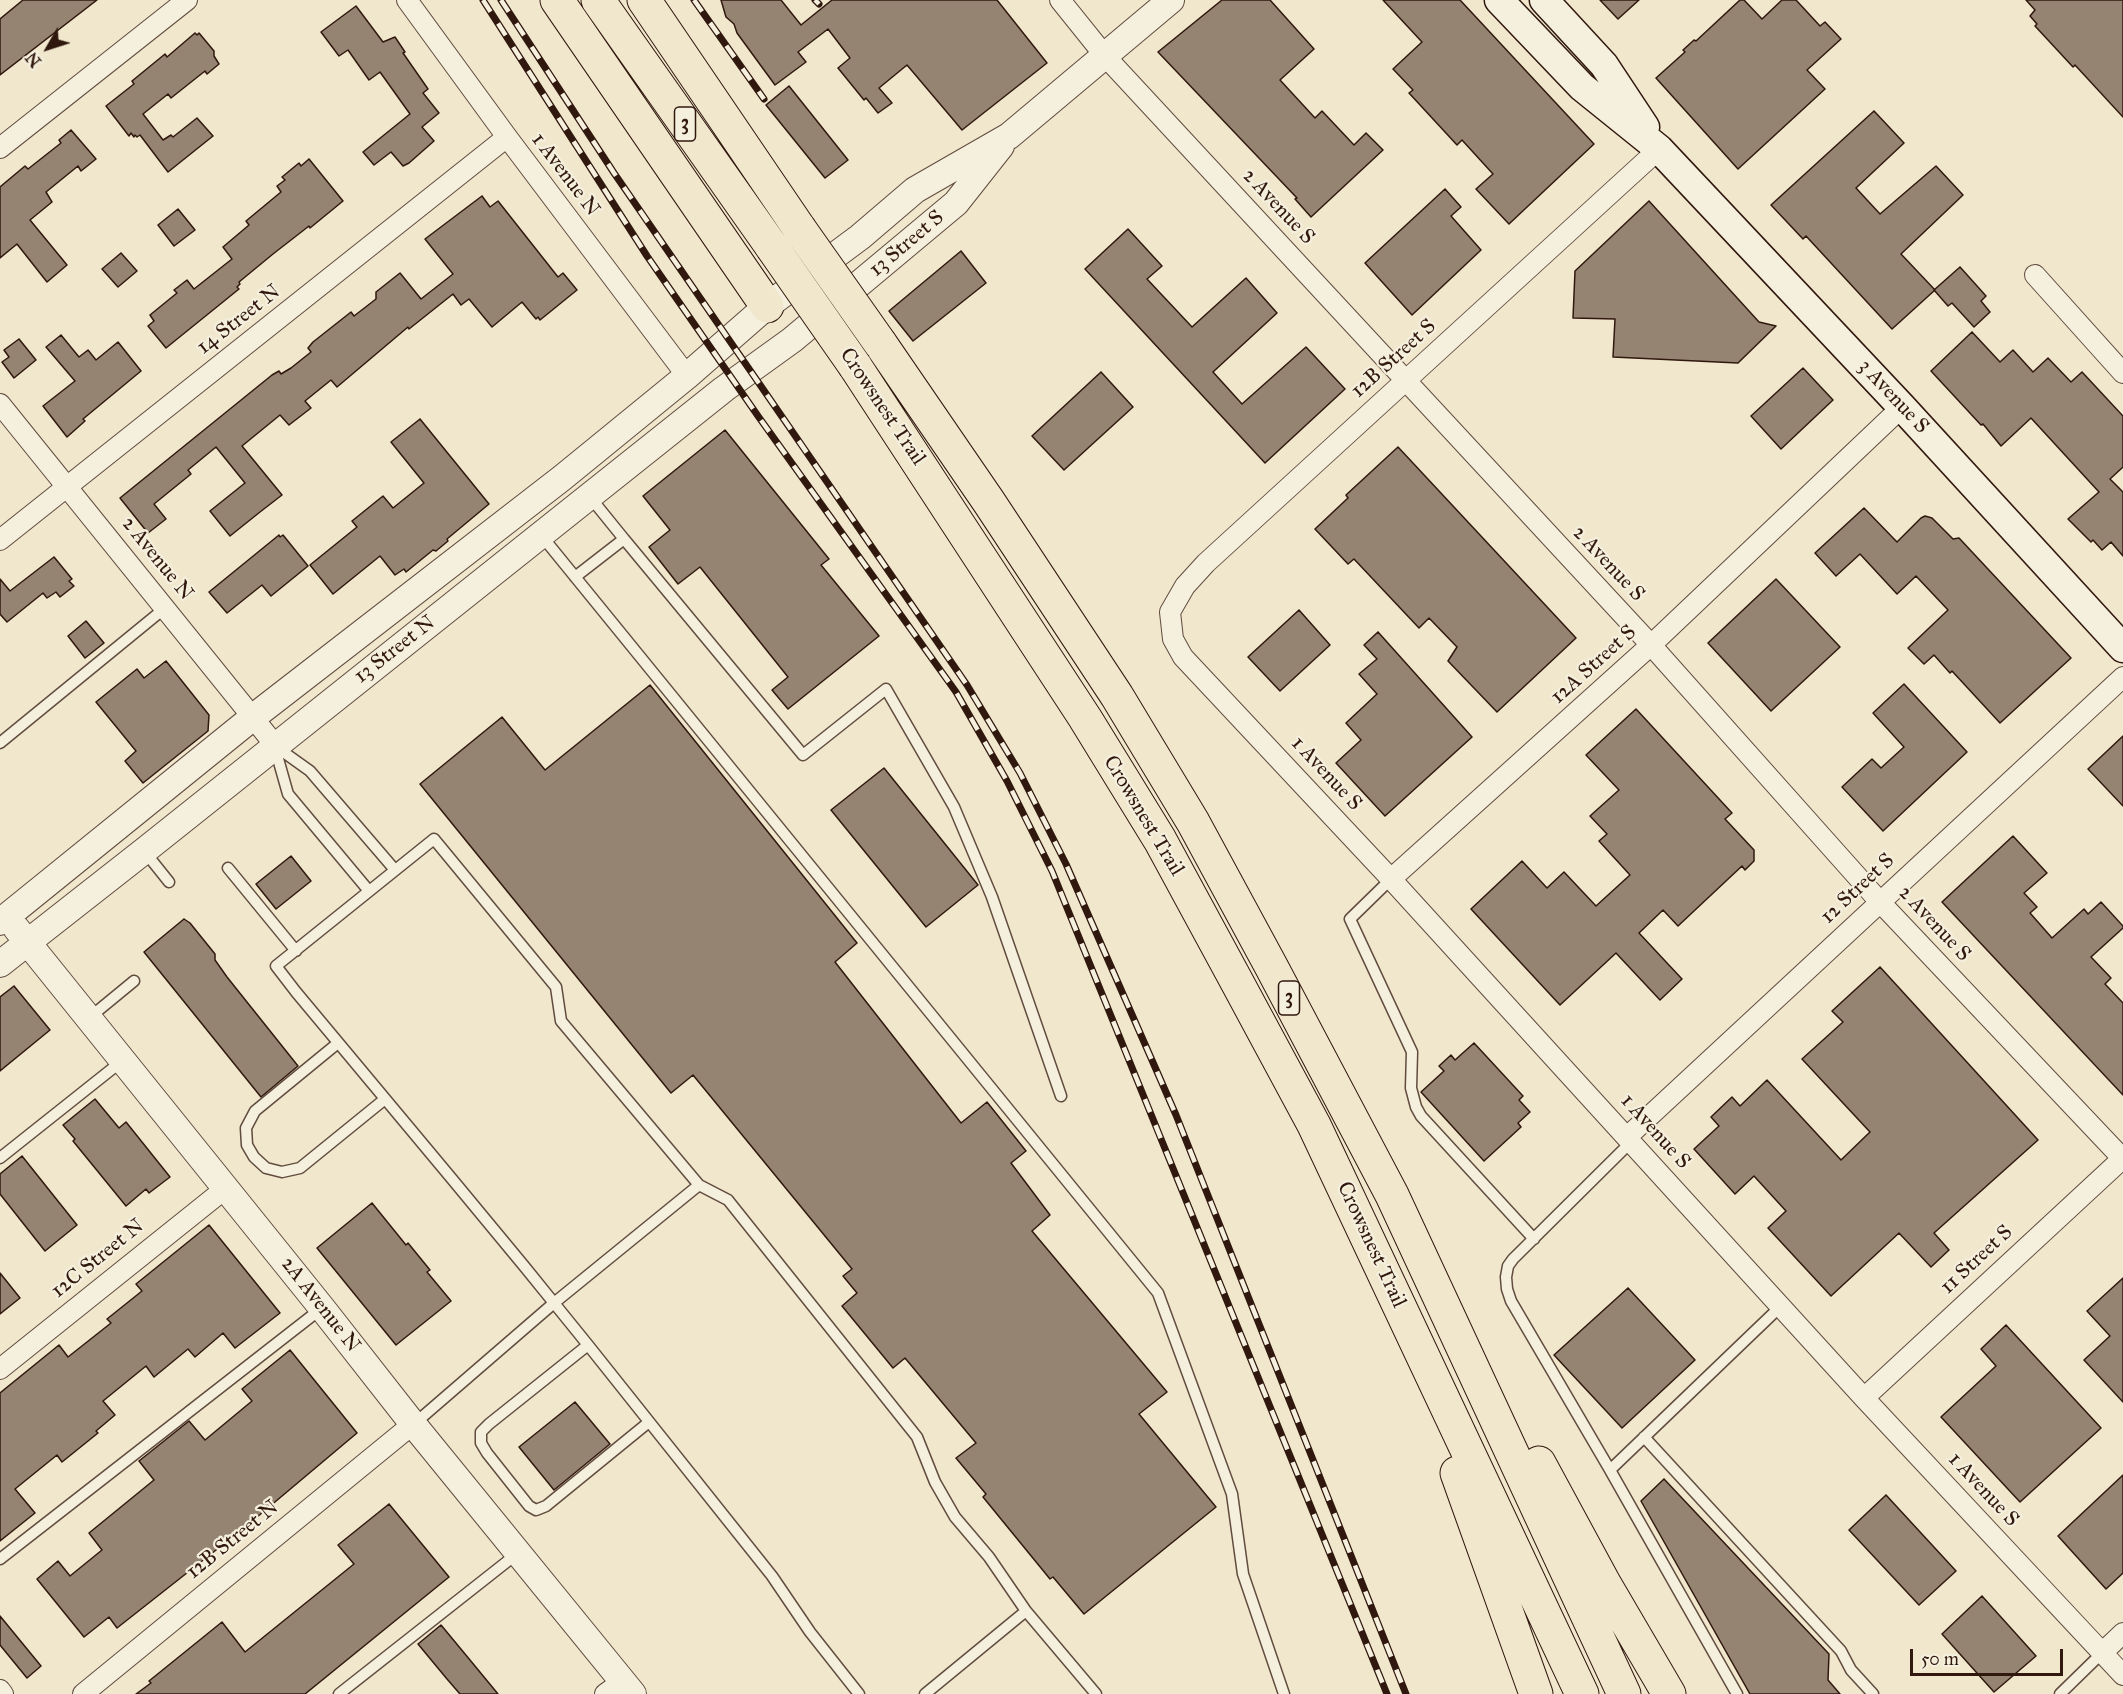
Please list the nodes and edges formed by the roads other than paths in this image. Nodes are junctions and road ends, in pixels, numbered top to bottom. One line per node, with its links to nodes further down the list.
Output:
1 (187, 0): 13 (street)
2 (407, 0): 12 (street, 1 Avenue N)
3 (557, 0): 16 (highway)
4 (598, 0): 61 (highway, Crowsnest Trail / 3, bridge)
5 (644, 0): 59 (highway, Crowsnest Trail / 3, bridge)
6 (1060, 0): 10 (street, 2 Avenue S)
7 (1172, 0): 10 (street, 13 Street S)
8 (1499, 0): 14 (main road, 3 Avenue S)
9 (1544, 0): 14 (main road, 3 Avenue S)
10 (1106, 56): 11 (street, 13 Street S); 20 (street, 2 Avenue S)
11 (1009, 136): 16 (street, 13 Street S); 17 (street, 13 Street S)
12 (507, 137): 19 (street, 1 Avenue N); 23 (street, 14 Street N)
13 (0, 148)
14 (1659, 149): 20 (street, 12B Street S); 22 (main road, 3 Avenue S)
15 (2035, 275): 18 (street)
16 (767, 306): 19 (street, 13 Street N)
17 (792, 340): 24 (street, 13 Street N)
18 (2123, 373)
19 (687, 376): 34 (street, 13 Street N)
20 (1406, 381): 30 (street, 12B Street S); 31 (street, 2 Avenue S)
21 (0, 404): 23 (street, 2 Avenue N)
22 (1902, 407): 31 (street, 12A Street S); 32 (main road, 3 Avenue S)
23 (68, 486): 27 (street, 14 Street N); 29 (street, 2 Avenue N)
24 (589, 496): 25 (street, 13 Street N); 26 (lane)
25 (541, 535): 28 (lane); 36 (street, 13 Street N)
26 (624, 539): 28 (lane); 52 (lane)
27 (0, 540)
28 (575, 577): 86 (lane)
29 (165, 608): 34 (street, 2 Avenue N); 35 (lane)
30 (1170, 612): 40 (street, 1 Avenue S)
31 (1651, 645): 40 (street, 12A Street S); 43 (street, 2 Avenue S)
32 (2123, 648)
33 (2123, 677): 43 (street, 12 Street S)
34 (252, 718): 36 (street, 2 Avenue N); 44 (street, 13 Street N)
35 (0, 744)
36 (274, 745): 37 (street, 13 Street N); 39 (lane); 42 (lane)
37 (144, 851): 41 (lane); 45 (street, 13 Street N)
38 (228, 868): 46 (lane)
39 (395, 870): 42 (lane); 57 (lane)
40 (1391, 879): 54 (street, 1 Avenue S); 60 (lane)
41 (168, 882)
42 (369, 891): 46 (lane)
43 (1880, 902): 54 (street, 12 Street S); 56 (street, 2 Avenue S)
44 (3, 919): 45 (street, 2A Avenue N)
45 (27, 942): 47 (street, 13 Street N); 49 (street, 2A Avenue N)
46 (296, 951): 50 (lane)
47 (0, 964)
48 (134, 981): 49 (lane)
49 (89, 1018): 51 (street, 2A Avenue N)
50 (338, 1042): 53 (lane); 53 (lane)
51 (123, 1060): 55 (lane); 58 (street, 2A Avenue N)
52 (1061, 1096)
53 (385, 1100): 62 (lane)
54 (1629, 1140): 60 (lane); 63 (street, 1 Avenue S)
55 (0, 1158)
56 (2123, 1158): 67 (street, 11 Street S)
57 (699, 1185): 62 (lane); 74 (lane)
58 (225, 1188): 64 (street, 2A Avenue N); 66 (street, 12C Street N)
59 (1392, 1196): 89 (highway, Crowsnest Trail / 3); 90 (highway)
60 (1534, 1239): 71 (lane)
61 (1393, 1290): 87 (highway); 88 (highway, Crowsnest Trail / 3)
62 (554, 1303): 65 (lane); 69 (lane)
63 (1781, 1306): 67 (street, 1 Avenue S); 70 (lane)
64 (322, 1308): 69 (street, 2A Avenue N); 73 (lane)
65 (588, 1345): 68 (lane); 68 (lane)
66 (0, 1368)
67 (1864, 1398): 76 (street, 1 Avenue S)
68 (649, 1422): 83 (lane)
69 (414, 1424): 72 (street, 2A Avenue N); 81 (street, 12B Street N)
70 (1644, 1437): 71 (lane); 92 (lane)
71 (1610, 1470): 91 (lane)
72 (518, 1553): 79 (street, 2A Avenue N); 82 (lane)
73 (0, 1559)
74 (1026, 1611): 84 (lane); 85 (lane)
75 (2123, 1633): 76 (street)
76 (2102, 1653): 77 (street, 1 Avenue S); 93 (lane)
77 (2123, 1675)
78 (0, 1690): 80 (street)
79 (620, 1690)
80 (3, 1694)
81 (83, 1694)
82 (339, 1694)
83 (859, 1694)
84 (925, 1694)
85 (1096, 1694)
86 (1284, 1694)
87 (1536, 1694)
88 (1581, 1694)
89 (1624, 1694)
90 (1669, 1694)
91 (1737, 1694)
92 (1873, 1694)
93 (2060, 1694)

